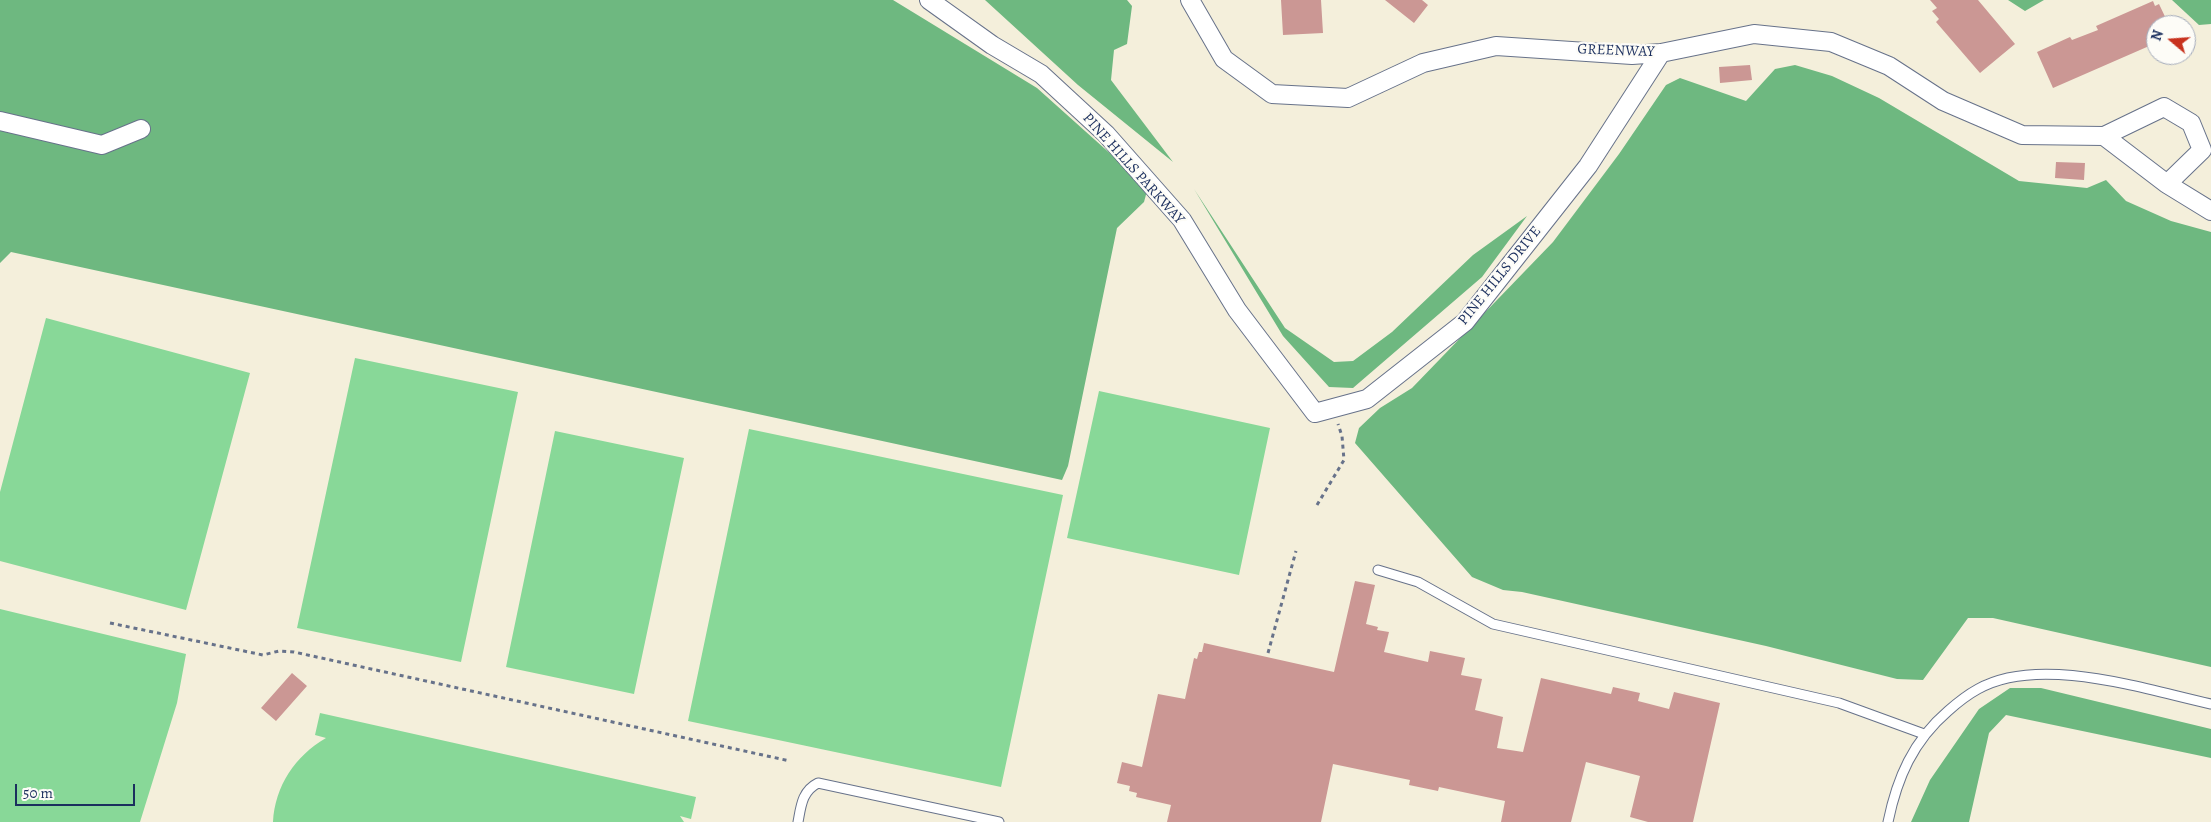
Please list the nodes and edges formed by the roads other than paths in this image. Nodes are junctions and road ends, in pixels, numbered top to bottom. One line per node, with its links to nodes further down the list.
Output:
1 (929, 0): 9 (street, PINE HILLS PARKWAY)
2 (1190, 0): 3 (street, GREENWAY)
3 (1661, 53): 6 (street, GREENWAY); 9 (street, PINE HILLS DRIVE)
4 (0, 121): 5 (street)
5 (141, 129)
6 (2104, 136): 7 (street); 7 (street, GREENWAY)
7 (2167, 184): 8 (street)
8 (2211, 211)
9 (1237, 310)
10 (1378, 570): 12 (lane)
11 (2211, 704): 12 (lane)
12 (1924, 734): 15 (lane)
13 (798, 822): 14 (lane)
14 (999, 822)
15 (1888, 822)

